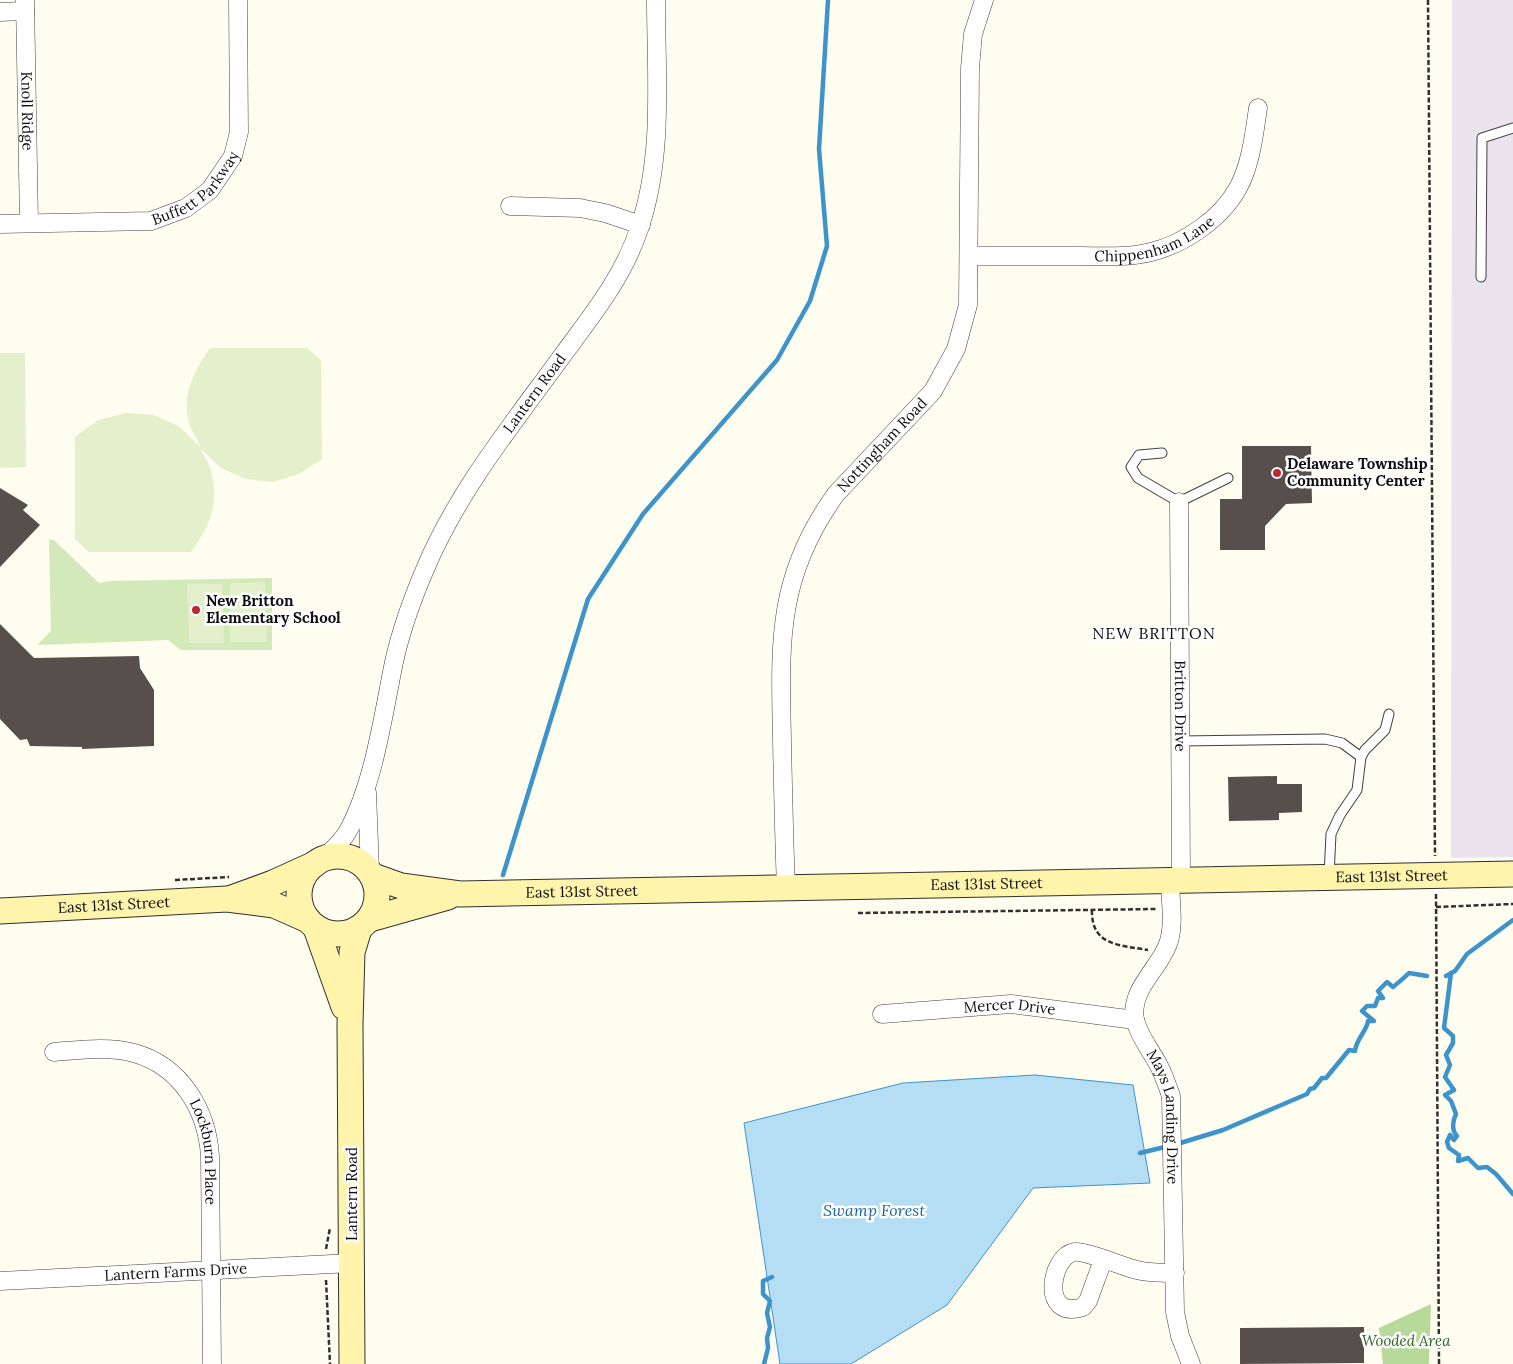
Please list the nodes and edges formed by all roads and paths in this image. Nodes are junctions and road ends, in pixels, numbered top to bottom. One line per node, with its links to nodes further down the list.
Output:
1 (238, 0): 10 (street, Buffett Parkway)
2 (656, 0): 12 (street, Lantern Road)
3 (984, 0): 13 (street, Nottingham Road)
4 (1428, 0): 23 (path)
5 (25, 6): 6 (street); 10 (street, Knoll Ridge)
6 (0, 12)
7 (1258, 108): 13 (street, Chippenham Lane)
8 (1513, 128): 14 (lane)
9 (510, 206): 12 (street)
10 (29, 223): 11 (street, Buffett Parkway)
11 (0, 224)
12 (641, 225): 21 (street, Lantern Road)
13 (970, 256): 28 (street, Nottingham Road)
14 (1481, 277)
15 (1162, 453): 17 (lane)
16 (1228, 478): 17 (lane)
17 (1179, 502): 19 (street, Britton Drive)
18 (1389, 714): 20 (lane)
19 (1180, 741): 20 (lane); 27 (street, Britton Drive)
20 (1361, 757): 26 (lane)
21 (367, 781): 22 (street, Lantern Road); 24 (street, Lantern Road)
22 (319, 861): 24 (street); 31 (street, East 131st Street); 37 (street)
23 (1436, 865)
24 (371, 873): 30 (street, East 131st Street); 38 (street)
25 (1513, 874): 26 (street, East 131st Street)
26 (1329, 876): 27 (street, East 131st Street)
27 (1176, 879): 28 (street, East 131st Street); 34 (street)
28 (786, 887): 30 (street, East 131st Street)
29 (1436, 892): 33 (path)
30 (460, 894): 38 (street, East 131st Street)
31 (227, 899): 35 (street, East 131st Street); 37 (street, East 131st Street)
32 (1513, 904): 33 (path)
33 (1436, 907): 54 (path)
34 (1171, 909): 36 (path); 40 (street)
35 (0, 911)
36 (858, 913)
37 (312, 924): 38 (street); 41 (street, Lantern Road)
38 (365, 924): 41 (street, Lantern Road)
39 (882, 1014): 40 (street, Mercer Drive)
40 (1135, 1020): 48 (street, Mays Landing Drive)
41 (350, 1024): 45 (street, Lantern Road)
42 (54, 1052): 47 (street, Lockburn Place)
43 (330, 1221): 46 (path)
44 (1103, 1260): 48 (street)
45 (351, 1263): 46 (street, Lantern Farms Drive); 52 (street, Lantern Road)
46 (326, 1264): 47 (street, Lantern Farms Drive); 51 (path)
47 (211, 1270): 49 (street, Lantern Farms Drive); 50 (street, Lockburn Place)
48 (1175, 1273): 53 (street, Mays Landing Drive)
49 (0, 1281)
50 (212, 1364)
51 (330, 1364)
52 (352, 1364)
53 (1191, 1364)
54 (1439, 1364)

